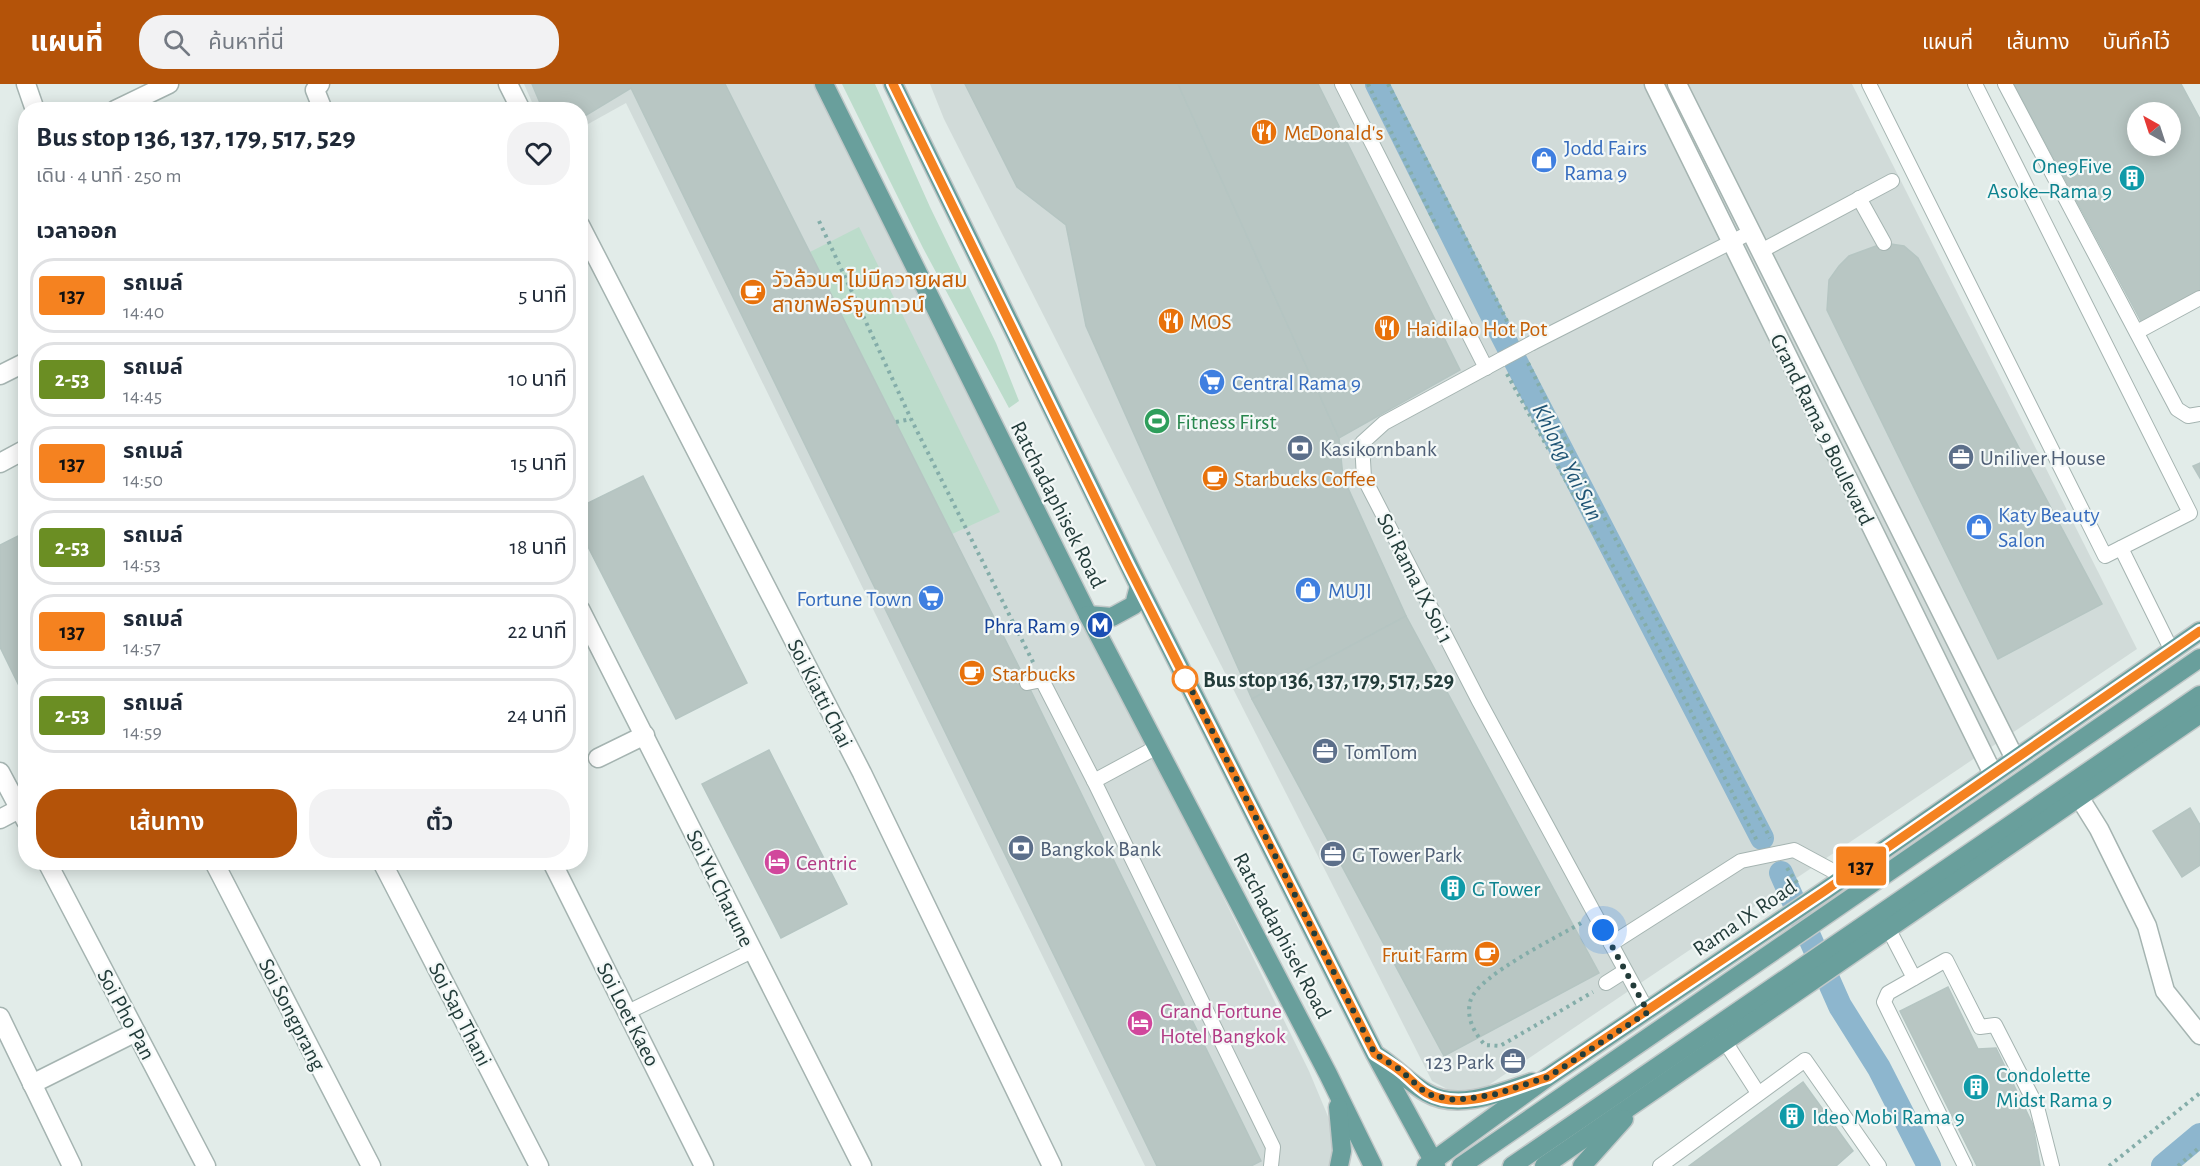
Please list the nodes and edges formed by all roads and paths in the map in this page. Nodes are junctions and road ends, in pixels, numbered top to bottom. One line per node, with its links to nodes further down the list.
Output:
1 (26, 84): 15 (street)
2 (169, 84): 16 (street)
3 (320, 84): 17 (street)
4 (508, 84): 18 (street)
5 (824, 84): 43 (main road, Ratchadaphisek Road)
6 (893, 84): 42 (main road, Ratchadaphisek Road)
7 (1342, 84): 34 (lane)
8 (1368, 84): 22 (path)
9 (1388, 84): 30 (path)
10 (1654, 84): 25 (street, Grand Rama 9 Boulevard)
11 (1677, 84): 23 (street, Grand Rama 9 Boulevard)
12 (1869, 84): 41 (lane)
13 (1975, 84): 41 (lane)
14 (2005, 84): 29 (lane)
15 (33, 102)
16 (132, 102)
17 (320, 102)
18 (517, 102)
19 (1892, 181): 20 (lane)
20 (1859, 198): 26 (lane); 27 (lane)
21 (819, 221): 37 (path)
22 (1439, 231)
23 (1751, 232): 25 (lane, Soi Rama IX Soi 1); 27 (street, Grand Rama 9 Boulevard)
24 (588, 241): 100 (street, Soi Kiatti Chai)
25 (1731, 241): 31 (lane, Soi Rama IX Soi 1, bridge); 59 (street, Grand Rama 9 Boulevard)
26 (1884, 243)
27 (1761, 251): 57 (street, Grand Rama 9 Boulevard)
28 (2200, 298): 29 (lane)
29 (2137, 332): 36 (lane)
30 (1517, 342)
31 (1501, 360): 34 (lane, Soi Rama IX Soi 1); 65 (path)
32 (1526, 360): 65 (path)
33 (18, 366): 35 (street)
34 (1486, 368): 74 (lane, Soi Rama IX Soi 1)
35 (0, 375)
36 (2200, 414)
37 (911, 419): 38 (path); 45 (path)
38 (896, 422)
39 (18, 453): 40 (street)
40 (0, 463)
41 (2121, 548): 48 (lane)
42 (1139, 586): 43 (main road); 85 (main road, Ratchadaphisek Road)
43 (1088, 615): 55 (main road, Ratchadaphisek Road)
44 (588, 625): 54 (street, Soi Yu Charune)
45 (1014, 625): 46 (path); 50 (path)
46 (1000, 628)
47 (2200, 631): 48 (main road, Rama IX Road)
48 (2172, 651): 57 (main road, Rama IX Road)
49 (2200, 658): 104 (main road, Rama IX Road)
50 (1042, 680): 51 (lane); 60 (lane)
51 (1027, 683)
52 (2200, 695): 105 (main road)
53 (2200, 714): 61 (main road)
54 (645, 735): 56 (street); 75 (street, Soi Yu Charune)
55 (1157, 747): 60 (lane); 86 (main road, Ratchadaphisek Road)
56 (598, 758)
57 (2015, 759): 59 (main road, Rama IX Road)
58 (0, 772): 62 (street)
59 (1993, 774): 70 (main road, Rama IX Road)
60 (1094, 782): 101 (lane)
61 (2079, 797): 73 (main road); 83 (street)
62 (18, 807)
63 (18, 816): 64 (street)
64 (0, 819)
65 (1778, 853): 70 (lane); 71 (path); 74 (lane)
66 (51, 870): 82 (street, Soi Pho Pan)
67 (218, 870): 96 (street, Soi Songprang)
68 (386, 870): 97 (street, Soi Sap Thani)
69 (556, 870): 79 (street, Soi Loet Kaeo)
70 (1844, 877): 80 (main road, Rama IX Road)
71 (1797, 883)
72 (1576, 926): 78 (path)
73 (1888, 928): 77 (lane); 84 (main road)
74 (1611, 944): 76 (lane, Soi Rama IX Soi 1)
75 (752, 951): 79 (lane); 99 (street, Soi Yu Charune)
76 (1625, 971): 78 (lane); 80 (lane, Soi Rama IX Soi 1)
77 (1914, 978): 110 (lane); 111 (lane)
78 (1606, 984)
79 (628, 1012): 98 (street, Soi Loet Kaeo)
80 (1648, 1012): 87 (main road, Rama IX Road)
81 (0, 1017): 88 (street)
82 (136, 1032): 88 (street); 95 (street, Soi Pho Pan)
83 (2200, 1035)
84 (1724, 1040): 89 (main road); 90 (lane)
85 (1375, 1054): 87 (main road); 93 (main road, Ratchadaphisek Road)
86 (1329, 1074): 102 (main road); 103 (main road, Ratchadaphisek Road)
87 (1548, 1077): 93 (main road, Rama IX Road)
88 (32, 1084): 94 (street)
89 (1648, 1093): 106 (main road); 107 (main road)
90 (1758, 1093): 108 (lane); 109 (lane)
91 (2200, 1093): 112 (path)
92 (2200, 1147): 113 (path)
93 (1432, 1164)
94 (72, 1166)
95 (206, 1166)
96 (371, 1166)
97 (539, 1166)
98 (704, 1166)
99 (862, 1166)
100 (1052, 1166)
101 (1270, 1166)
102 (1339, 1166)
103 (1373, 1166)
104 (1461, 1166)
105 (1512, 1166)
106 (1544, 1166)
107 (1582, 1166)
108 (1660, 1166)
109 (1879, 1166)
110 (1965, 1166)
111 (2052, 1166)
112 (2109, 1166)
113 (2178, 1166)

